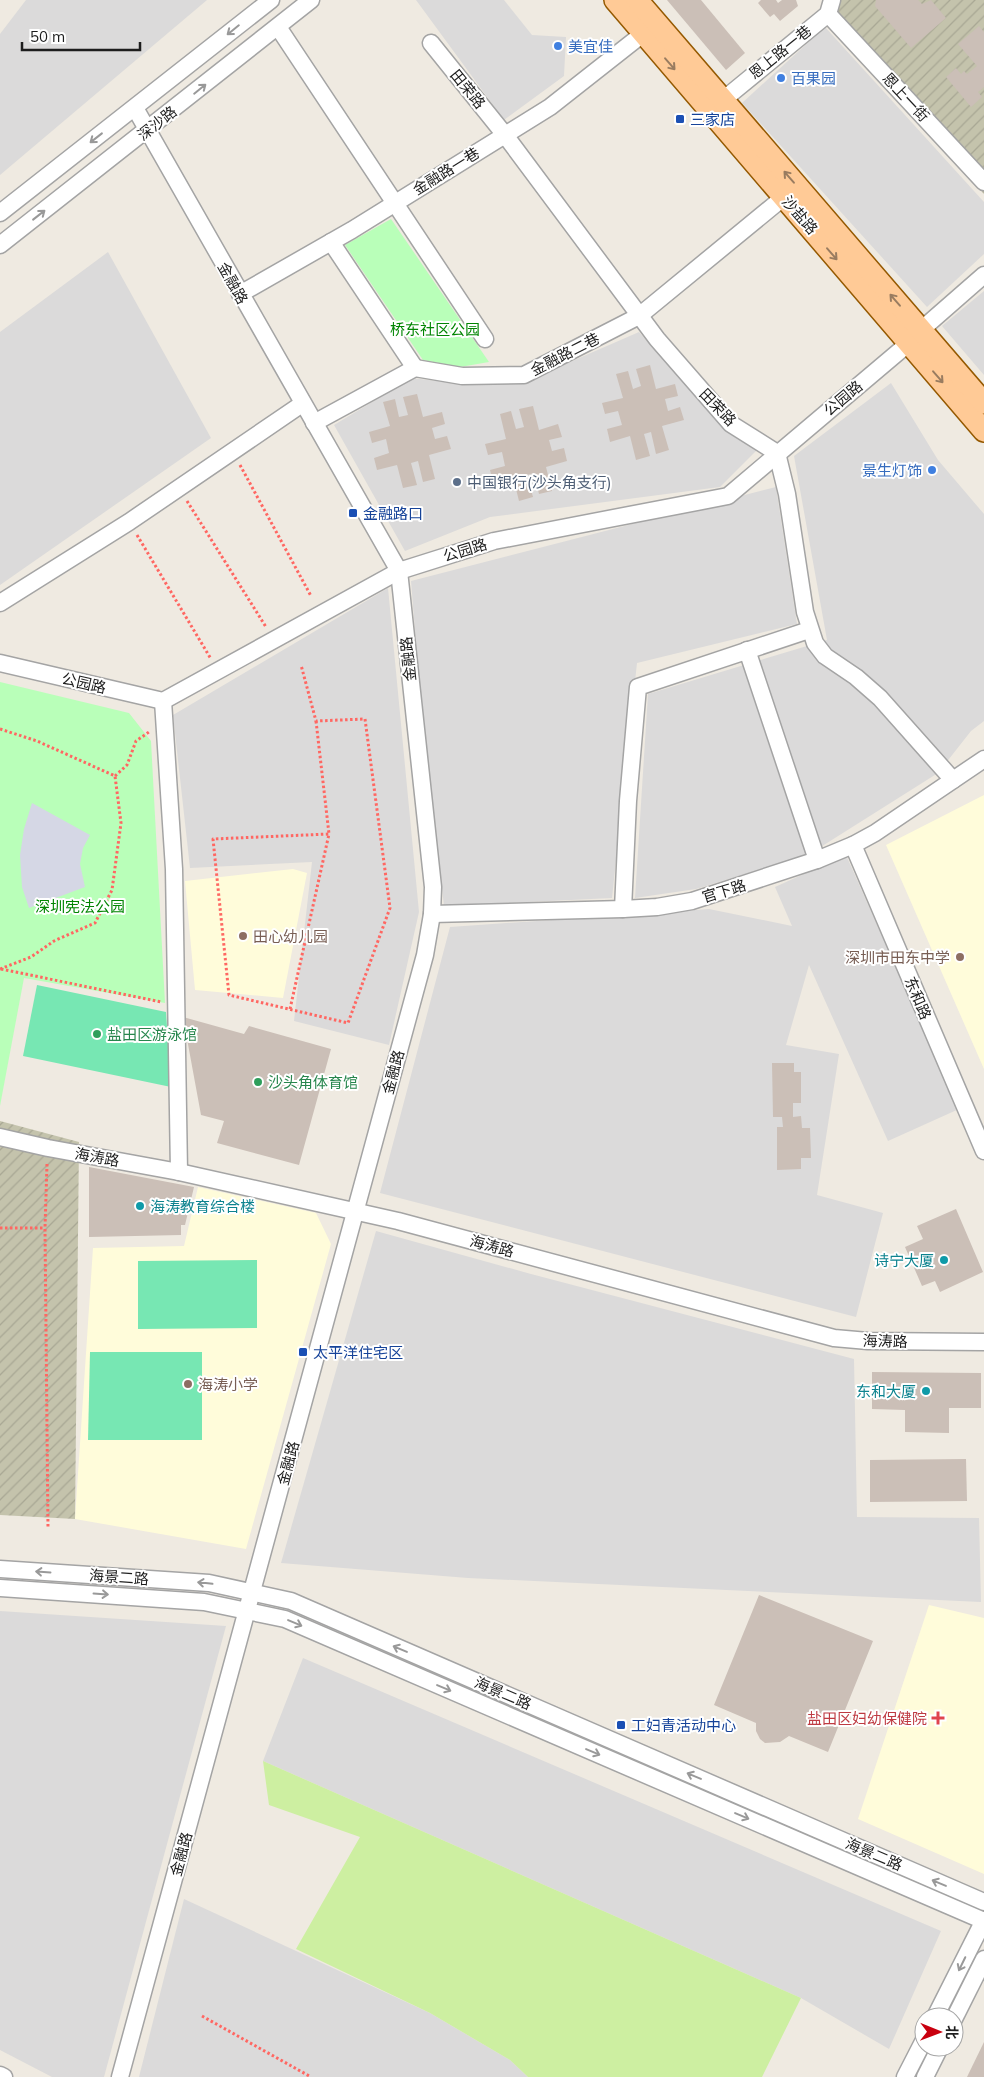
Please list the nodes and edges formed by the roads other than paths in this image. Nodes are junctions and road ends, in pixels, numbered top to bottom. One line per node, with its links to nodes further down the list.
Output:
1 (271, 0): 10 (street, 深沙路, one-way to 10)
2 (311, 0): 6 (street, 深沙路)
3 (615, 0): 7 (main road, 沙盐路)
4 (637, 0): 9 (main road, 沙盐路)
5 (830, 7): 9 (street, 恩上路一巷); 13 (street, 恩上一街)
6 (278, 27): 11 (street, 深沙路, one-way to 6); 15 (street)
7 (644, 33): 12 (street, 金融路一巷); 14 (main road, 沙盐路, one-way to 14)
8 (431, 43): 12 (street, 田荣路)
9 (723, 100): 22 (main road, 沙盐路, one-way to 9)
10 (135, 108): 11 (street, 金融路); 16 (street, 深沙路, one-way to 16)
11 (148, 130): 18 (street, 深沙路, one-way to 11); 20 (street, 金融路)
12 (505, 135): 15 (street, 金融路一巷); 21 (street, 田荣路)
13 (984, 182)
14 (784, 197): 21 (street, 金融路二巷); 22 (main road, 沙盐路, one-way to 22)
15 (395, 203): 17 (street, 金融路一巷); 23 (street)
16 (0, 213)
17 (331, 242): 20 (street, 金融路一巷); 24 (street)
18 (0, 244)
19 (984, 275): 22 (street, 公园路)
20 (240, 294): 26 (street, 金融路)
21 (639, 316): 24 (street, 金融路二巷); 29 (street, 田荣路)
22 (915, 336): 25 (main road, 沙盐路); 28 (main road, 沙盐路, one-way to 28); 29 (street, 公园路)
23 (485, 338)
24 (415, 368): 27 (street)
25 (984, 403)
26 (302, 404): 27 (street, 金融路); 31 (street)
27 (314, 423): 30 (street, 金融路)
28 (984, 431)
29 (777, 453): 30 (street, 公园路); 32 (street)
30 (399, 571): 35 (street, 公园路); 41 (street, 金融路)
31 (0, 603)
32 (810, 630): 33 (street); 37 (street)
33 (747, 650): 39 (street); 40 (street)
34 (0, 663): 35 (street, 公园路)
35 (163, 701): 44 (street)
36 (984, 759): 37 (street, 官下路)
37 (953, 780): 38 (street, 官下路)
38 (853, 845): 39 (street, 官下路); 43 (street, 东和路)
39 (817, 860): 40 (street, 官下路)
40 (623, 909): 41 (street, 官下路)
41 (432, 914): 45 (street, 金融路)
42 (0, 1136): 44 (street, 海涛路)
43 (984, 1151)
44 (179, 1172): 45 (street, 海涛路)
45 (356, 1212): 46 (street, 海涛路); 49 (street, 金融路)
46 (984, 1342)
47 (0, 1569): 49 (street, 海景二路, one-way to 47)
48 (0, 1588): 50 (street, 海景二路, one-way to 50)
49 (253, 1593): 50 (street, 金融路); 51 (street, 海景二路, one-way to 49)
50 (248, 1611): 52 (street, 海景二路, one-way to 52); 60 (street, 金融路)
51 (984, 1902)
52 (984, 1921): 54 (street, one-way to 54)
53 (984, 1959): 55 (street)
54 (940, 2007)
55 (960, 2007)
56 (916, 2057): 61 (street)
57 (935, 2057): 62 (street)
58 (0, 2075): 59 (street)
59 (4, 2077)
60 (120, 2077)
61 (906, 2077)
62 (925, 2077)

